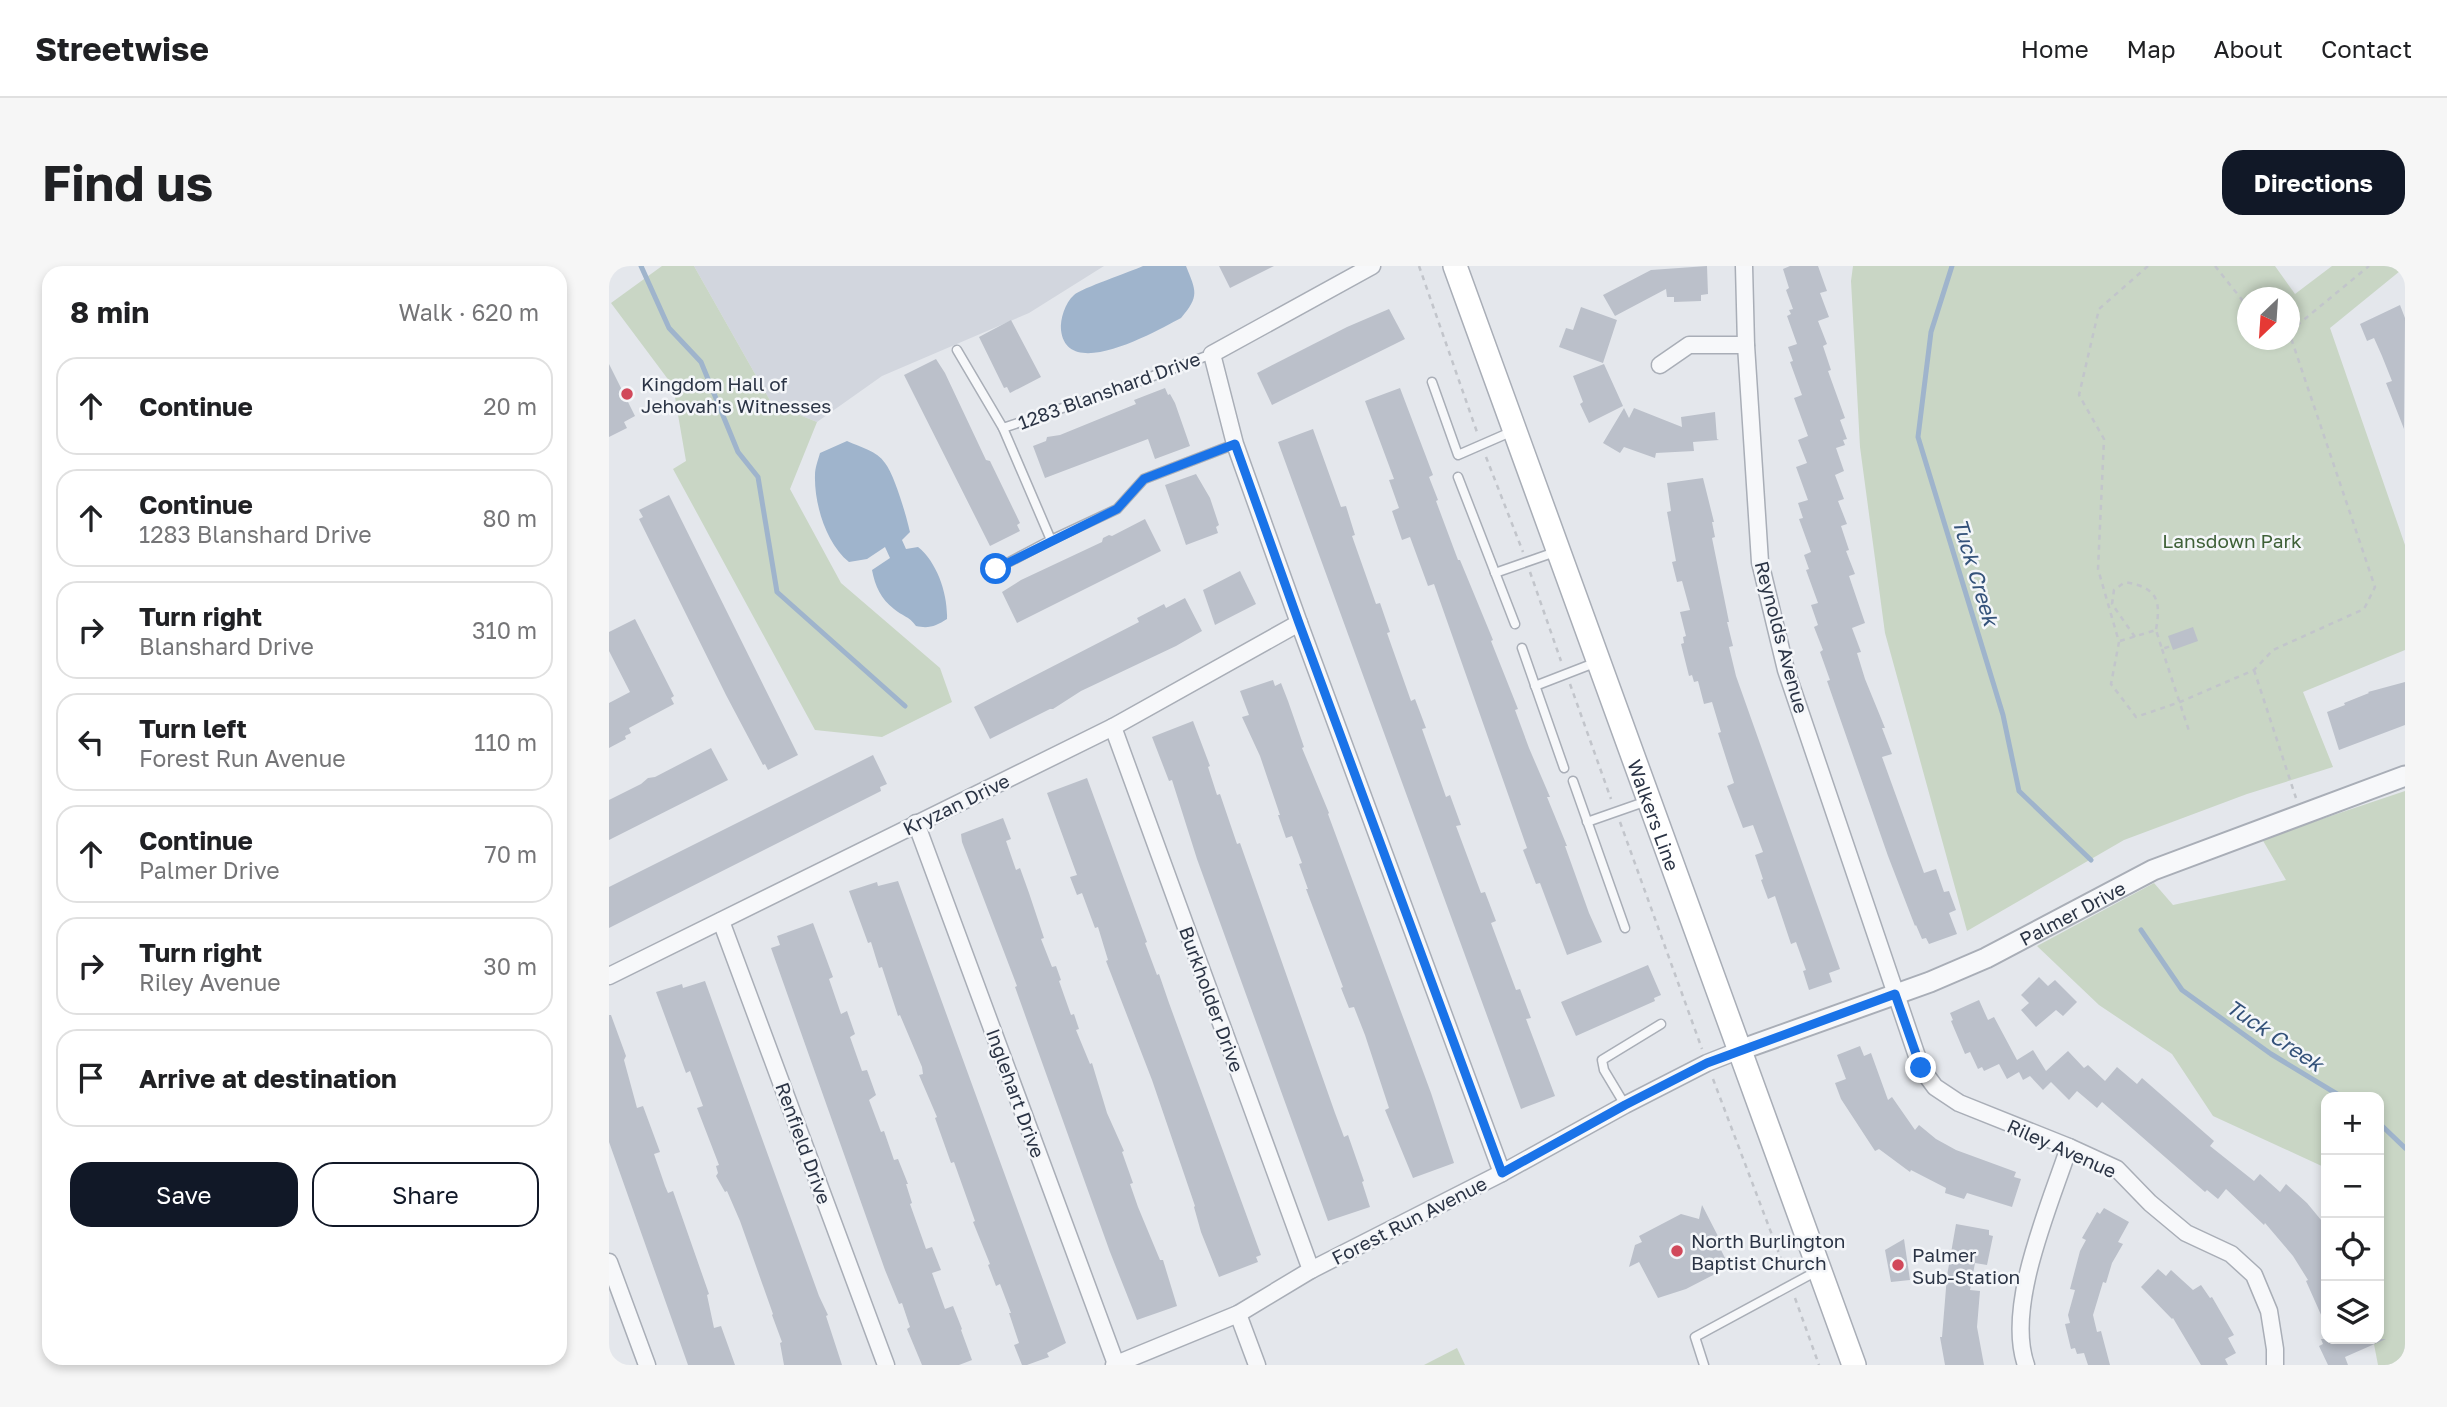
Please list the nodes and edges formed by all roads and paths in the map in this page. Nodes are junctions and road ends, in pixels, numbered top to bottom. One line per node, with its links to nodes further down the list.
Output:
1 (1373, 266): 12 (street)
2 (1455, 266): 16 (main road, Walkers Line)
3 (1744, 266): 9 (street, Reynolds Avenue)
4 (2148, 266): 27 (path)
5 (2215, 266): 7 (path)
6 (2369, 266): 8 (path)
7 (2237, 293)
8 (2300, 324)
9 (1747, 345): 13 (street); 47 (street, Reynolds Avenue)
10 (957, 349): 15 (lane)
11 (2296, 350): 32 (path)
12 (1212, 354): 15 (lane, 1283 Blanshard Drive); 17 (street)
13 (1660, 365)
14 (1432, 382): 16 (lane)
15 (1003, 428): 19 (lane, 1283 Blanshard Drive)
16 (1515, 430): 20 (main road, Walkers Line)
17 (1235, 444): 19 (lane); 23 (street)
18 (1458, 477): 22 (lane)
19 (1051, 540): 21 (lane)
20 (1558, 551): 22 (lane); 31 (main road, Walkers Line)
21 (996, 569)
22 (1495, 573): 24 (lane)
23 (1299, 623): 35 (street, Kryzan Drive); 53 (street)
24 (1515, 624)
25 (2156, 630): 26 (path); 26 (path); 30 (path)
26 (2135, 637): 27 (path)
27 (2119, 642): 34 (path)
28 (2172, 646): 30 (path)
29 (1522, 648): 33 (lane)
30 (2162, 649): 34 (path)
31 (1598, 661): 33 (lane); 40 (main road, Walkers Line)
32 (2254, 670): 34 (path); 41 (path)
33 (1535, 687): 37 (lane)
34 (2180, 702): 36 (path)
35 (1113, 727): 42 (street, Kryzan Drive); 55 (street, Burkholder Drive)
36 (2190, 734)
37 (1564, 768)
38 (2405, 776): 41 (street, Palmer Drive)
39 (1573, 781): 43 (lane)
40 (1648, 800): 43 (lane); 49 (main road, Walkers Line)
41 (2301, 815): 47 (street, Palmer Drive)
42 (916, 822): 44 (street, Kryzan Drive); 61 (street, Inglehart Drive)
43 (1587, 822): 45 (lane)
44 (721, 921): 46 (street, Kryzan Drive); 60 (street, Renfield Drive)
45 (1625, 928)
46 (609, 976)
47 (1895, 994): 49 (street, Palmer Drive); 52 (street, Riley Avenue)
48 (1661, 1024): 51 (lane)
49 (1740, 1050): 50 (street, Forest Run Avenue); 56 (main road, Walkers Line)
50 (1707, 1063): 51 (street, Forest Run Avenue); 57 (path)
51 (1625, 1105): 53 (street, Forest Run Avenue)
52 (2069, 1147): 66 (street); 67 (street, Riley Avenue)
53 (1502, 1173): 55 (street, Forest Run Avenue)
54 (609, 1262): 59 (street)
55 (1311, 1270): 58 (street, Forest Run Avenue)
56 (1819, 1270): 57 (lane); 65 (main road, Walkers Line)
57 (1790, 1285): 63 (lane); 64 (path)
58 (1238, 1314): 61 (street, Forest Run Avenue); 62 (street)
59 (647, 1365)
60 (886, 1365)
61 (1115, 1365)
62 (1257, 1365)
63 (1704, 1365)
64 (1819, 1365)
65 (1854, 1365)
66 (2027, 1365)
67 (2275, 1365)

